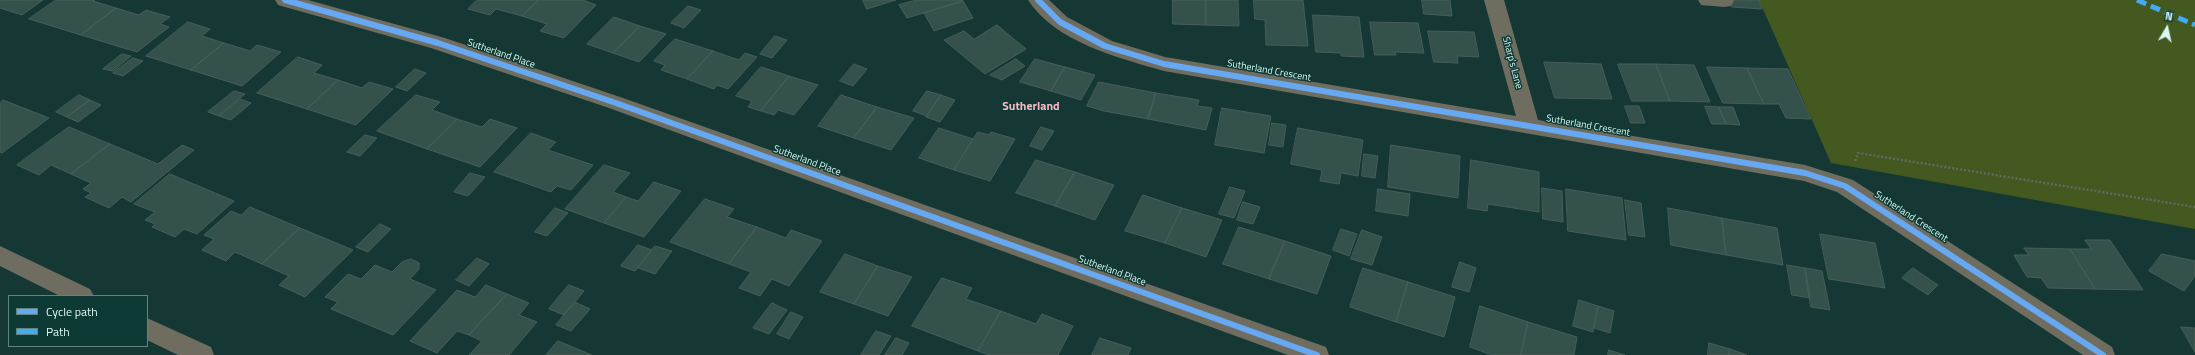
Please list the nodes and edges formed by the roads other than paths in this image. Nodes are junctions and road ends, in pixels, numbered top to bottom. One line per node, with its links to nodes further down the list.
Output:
1 (285, 0): 9 (street, Sutherland Place)
2 (1038, 0): 4 (street, Sutherland Crescent)
3 (1494, 0): 4 (street, Sharp's Lane)
4 (1529, 126): 10 (street, Sutherland Crescent)
5 (0, 255): 6 (street)
6 (80, 295)
7 (148, 328): 8 (street)
8 (202, 355)
9 (1317, 355)
10 (2103, 355)

